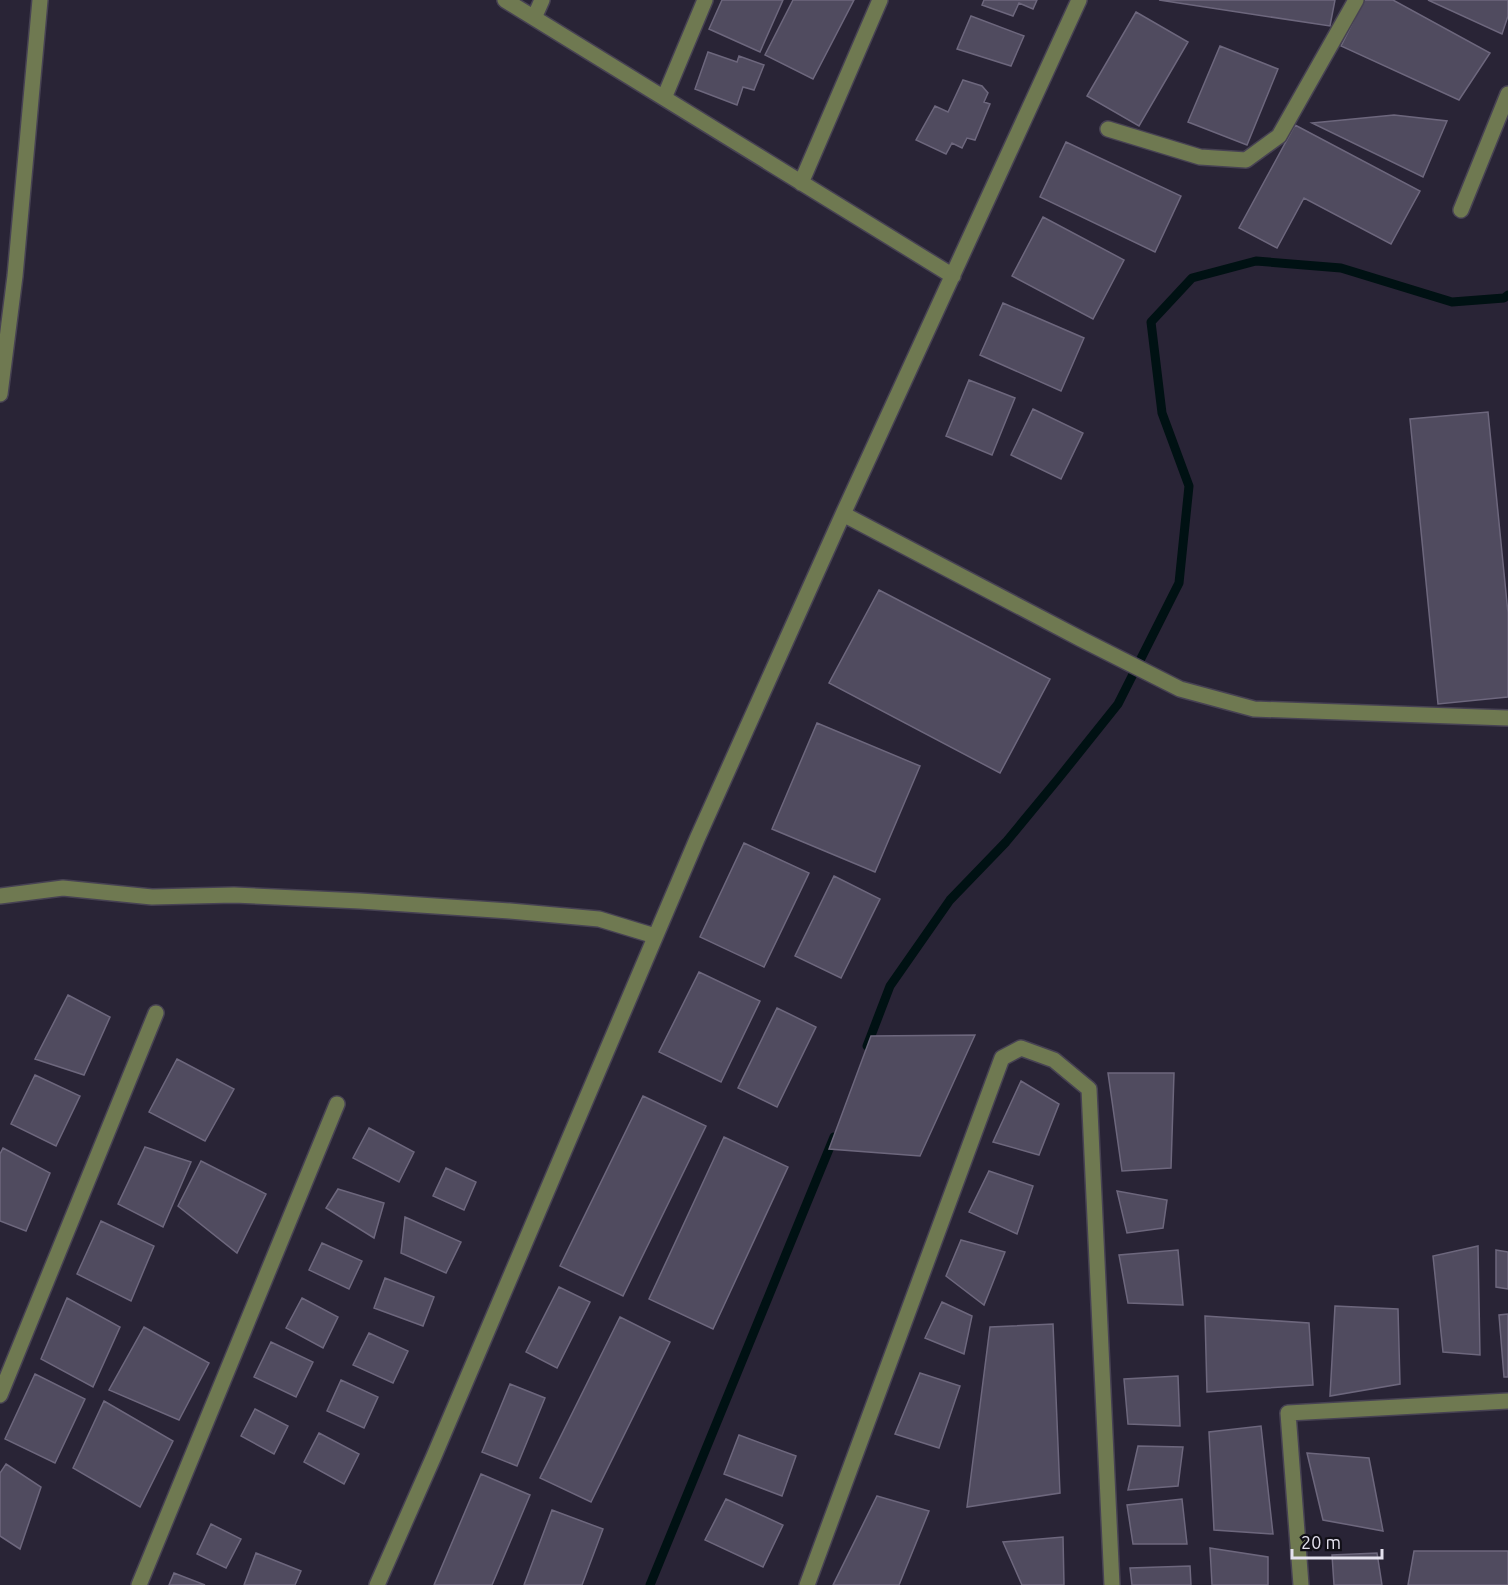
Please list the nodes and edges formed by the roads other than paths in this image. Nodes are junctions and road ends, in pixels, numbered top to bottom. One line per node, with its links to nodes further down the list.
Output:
1 (40, 0): 15 (street)
2 (505, 0): 8 (street)
3 (542, 0): 8 (street)
4 (705, 0): 10 (street)
5 (880, 0): 12 (street)
6 (1079, 0): 14 (street)
7 (1356, 0): 11 (street)
8 (534, 18): 10 (street)
9 (1508, 94): 13 (street)
10 (664, 98): 12 (street)
11 (1108, 129)
12 (801, 183): 14 (street)
13 (1461, 210)
14 (953, 276): 16 (street)
15 (0, 394)
16 (843, 514): 17 (street); 19 (street)
17 (1508, 718)
18 (0, 896): 19 (street)
19 (656, 936): 25 (street)
20 (156, 1013): 22 (street)
21 (337, 1104): 24 (street)
22 (0, 1395)
23 (1508, 1401): 28 (street)
24 (139, 1585)
25 (377, 1585)
26 (807, 1585): 27 (street)
27 (1112, 1585)
28 (1300, 1585)

